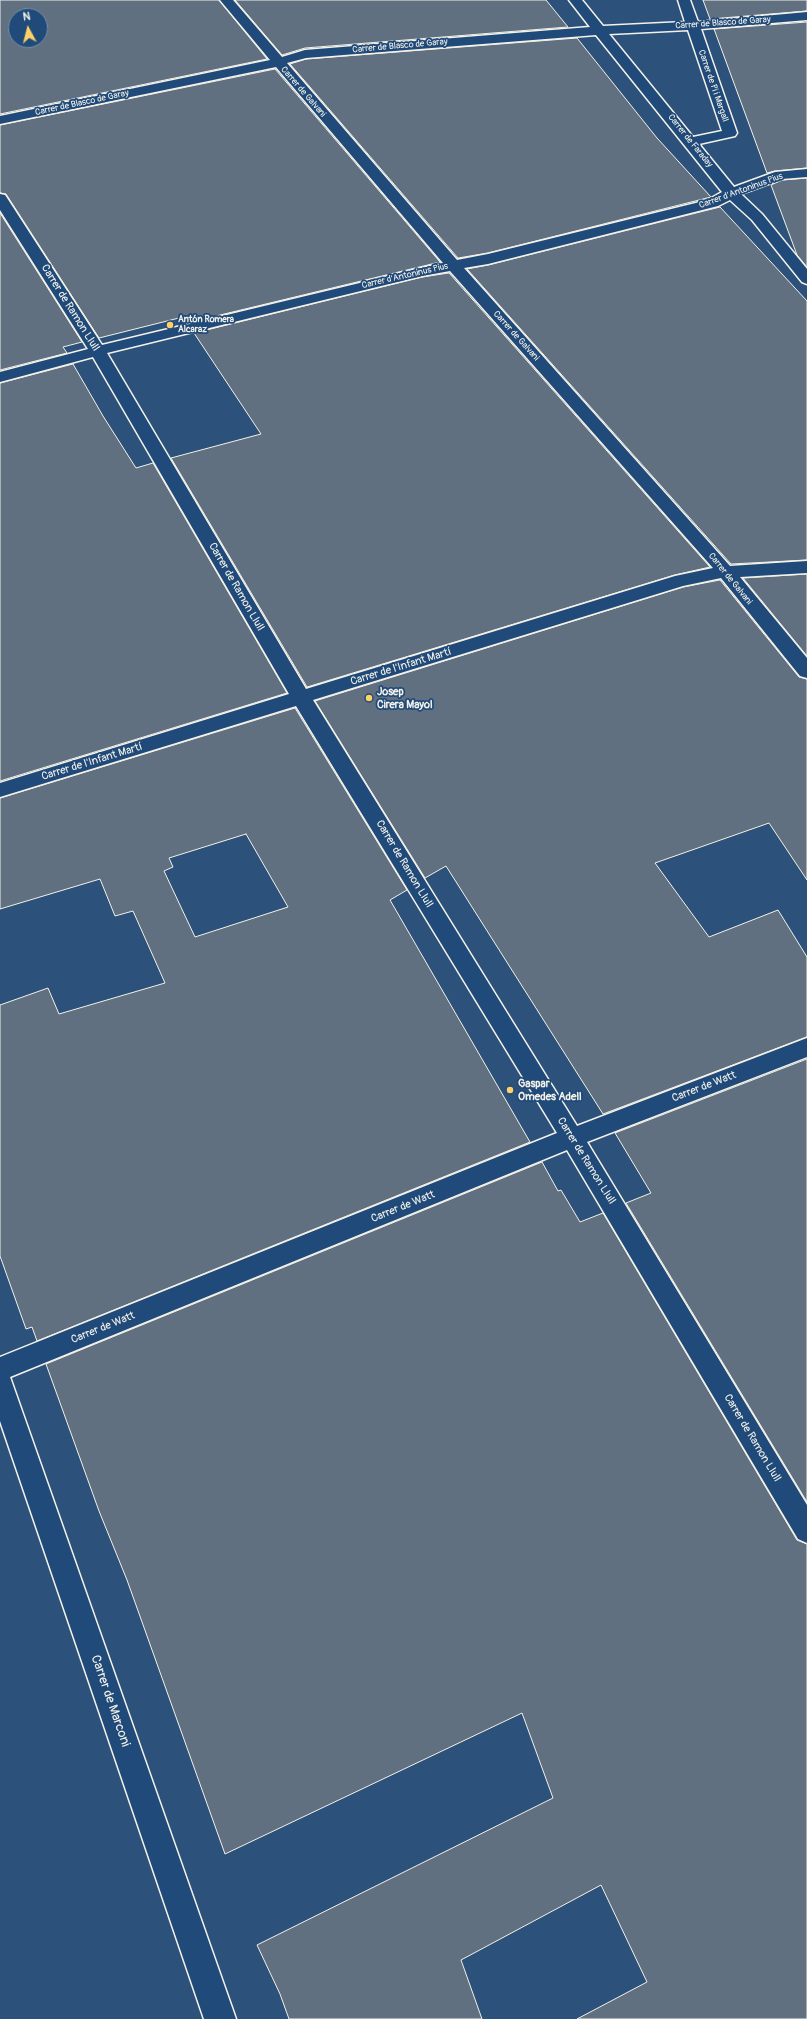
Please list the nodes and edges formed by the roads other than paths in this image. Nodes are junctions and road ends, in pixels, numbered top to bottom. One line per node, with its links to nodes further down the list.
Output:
1 (226, 0): 7 (street, Carrer de Galvani)
2 (575, 0): 6 (street, Carrer de Faraday)
3 (684, 0): 5 (street, Carrer de Pi i Margall)
4 (807, 16): 5 (street, Carrer de Blasco de Garay)
5 (693, 26): 6 (street, Carrer de Blasco de Garay); 9 (street, Carrer de Pi i Margall)
6 (599, 31): 7 (street, Carrer de Blasco de Garay); 9 (street, Carrer de Faraday)
7 (278, 62): 8 (street, Carrer de Blasco de Garay); 13 (street, Carrer de Galvani)
8 (0, 120)
9 (691, 142): 11 (street, Carrer de Faraday)
10 (807, 173): 11 (street, Carrer d'Antoninus Pius)
11 (731, 193): 13 (street, Carrer d'Antoninus Pius); 14 (street, Carrer de Faraday)
12 (0, 198): 15 (street, Carrer de Ramon Llull)
13 (454, 265): 15 (street, Carrer d'Antoninus Pius); 18 (street, Carrer de Galvani)
14 (807, 279)
15 (98, 352): 16 (street, Carrer d'Antoninus Pius); 20 (street, Carrer de Ramon Llull)
16 (0, 377)
17 (807, 568): 18 (street, Carrer de l'Infant Martí)
18 (723, 572): 19 (street, Carrer de Galvani); 20 (street, Carrer de l'Infant Martí)
19 (807, 671)
20 (302, 697): 21 (street, Carrer de l'Infant Martí); 23 (street, Carrer de Ramon Llull)
21 (0, 790)
22 (807, 1047): 23 (street, Carrer de Watt)
23 (571, 1138): 24 (street, Carrer de Watt); 26 (street, Carrer de Ramon Llull)
24 (0, 1369)
25 (0, 1384): 27 (street, Carrer de Marconi)
26 (807, 1530)
27 (220, 2019)

